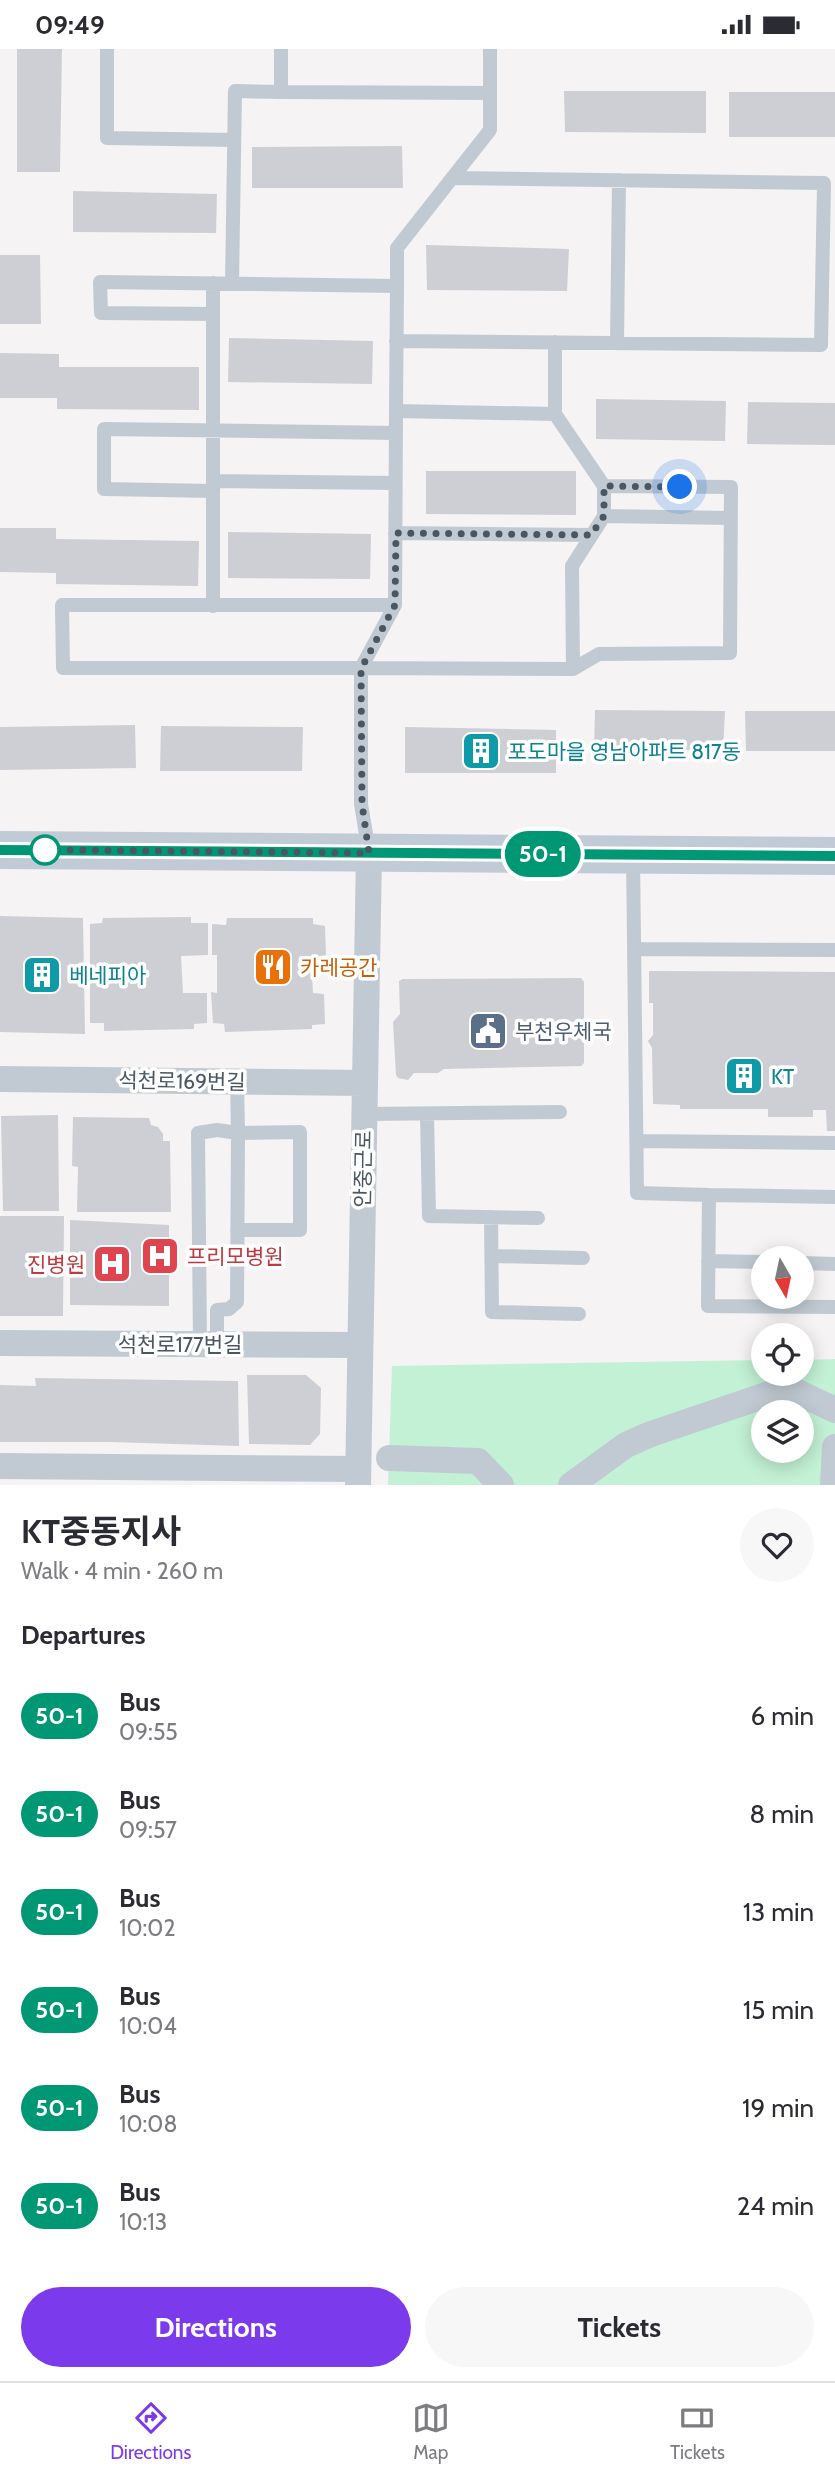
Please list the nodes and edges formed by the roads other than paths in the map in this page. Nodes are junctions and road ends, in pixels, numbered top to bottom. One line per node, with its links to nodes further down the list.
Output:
1 (107, 49): 6 (lane)
2 (281, 49): 4 (lane)
3 (490, 49): 5 (lane)
4 (281, 92): 5 (lane); 6 (lane)
5 (490, 93): 7 (lane)
6 (234, 140): 10 (lane)
7 (452, 178): 8 (lane); 11 (lane)
8 (619, 180): 15 (lane); 15 (lane)
9 (213, 283): 10 (lane); 12 (lane); 12 (lane)
10 (232, 284): 11 (lane)
11 (397, 286): 13 (lane)
12 (213, 314): 18 (lane)
13 (396, 341): 14 (lane); 16 (lane)
14 (555, 342): 15 (lane); 17 (lane)
15 (617, 343)
16 (396, 411): 17 (lane); 19 (lane)
17 (555, 414): 22 (lane)
18 (214, 430): 19 (lane); 21 (lane); 21 (lane)
19 (396, 433): 20 (lane)
20 (395, 482): 21 (lane); 25 (lane)
21 (213, 486): 28 (lane)
22 (604, 486): 23 (lane); 24 (lane)
23 (604, 516): 24 (lane); 26 (lane)
24 (731, 517): 30 (lane)
25 (396, 533): 26 (lane); 27 (lane)
26 (591, 535): 30 (lane)
27 (395, 605): 28 (lane); 29 (lane)
28 (213, 606): 29 (lane)
29 (361, 669): 30 (lane); 32 (lane)
30 (573, 669)
31 (0, 850): 32 (street)
32 (369, 853): 33 (street); 39 (street, 안중근로)
33 (632, 855): 34 (street); 35 (lane)
34 (835, 856)
35 (634, 949): 36 (lane); 44 (lane)
36 (835, 950)
37 (0, 1079): 38 (street, 석천로169번길)
38 (237, 1081): 39 (street, 석천로169번길); 43 (lane)
39 (365, 1083): 41 (street, 안중근로)
40 (560, 1112): 42 (lane)
41 (364, 1114): 42 (lane); 61 (street, 안중근로)
42 (427, 1114): 48 (lane)
43 (238, 1133): 50 (lane); 50 (lane); 60 (lane)
44 (637, 1141): 45 (lane); 46 (lane)
45 (835, 1143)
46 (709, 1195): 47 (lane); 53 (lane)
47 (835, 1197)
48 (491, 1217): 49 (lane); 51 (lane)
49 (538, 1217)
50 (237, 1230): 60 (lane)
51 (492, 1256): 52 (lane); 58 (lane)
52 (583, 1258)
53 (708, 1261): 54 (lane); 57 (lane)
54 (751, 1262)
55 (814, 1263): 56 (lane)
56 (835, 1264)
57 (835, 1307)
58 (579, 1314)
59 (0, 1343): 60 (street, 석천로177번길)
60 (208, 1345): 61 (street, 석천로177번길)
61 (359, 1345): 66 (street, 안중근로)
62 (835, 1410): 68 (street)
63 (835, 1447): 69 (street)
64 (389, 1458): 67 (street)
65 (0, 1466): 66 (street)
66 (358, 1477)
67 (501, 1485)
68 (571, 1485)
69 (833, 1485)

